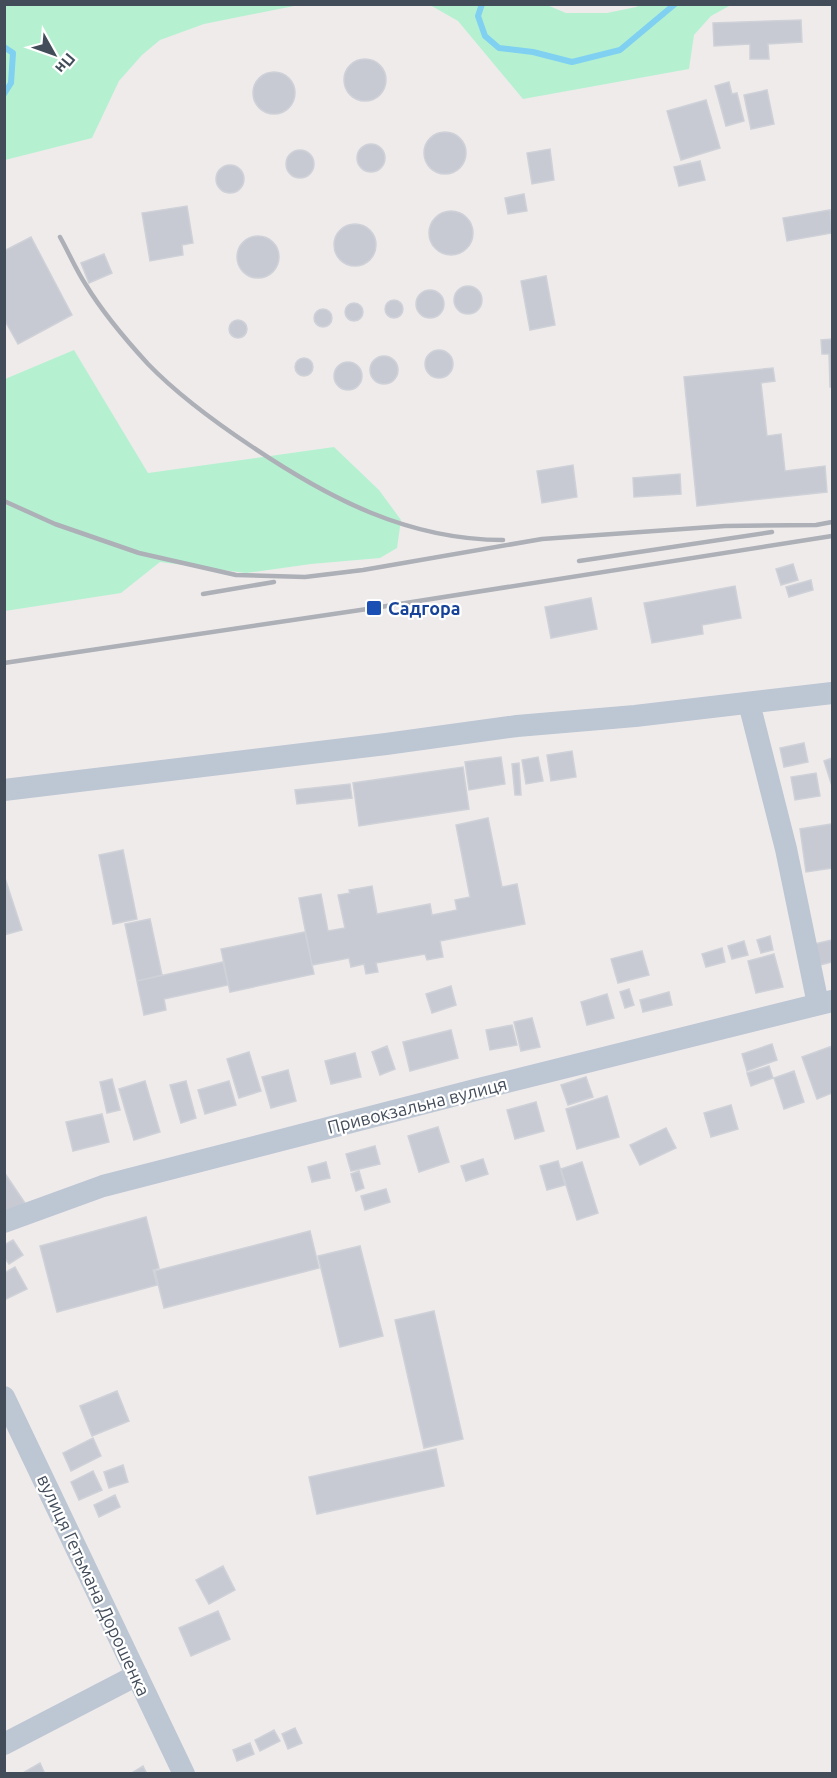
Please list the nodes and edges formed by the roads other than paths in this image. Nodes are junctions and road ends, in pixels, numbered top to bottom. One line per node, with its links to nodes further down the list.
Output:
1 (832, 693): 2 (street)
2 (749, 703): 3 (street); 4 (street)
3 (4, 789)
4 (825, 1003): 5 (street, Привокзальна вулиця)
5 (4, 1222)
6 (4, 1397): 7 (street, вулиця Гетьмана Дорошенка)
7 (136, 1675): 8 (street); 9 (street, вулиця Гетьмана Дорошенка)
8 (4, 1744)
9 (184, 1773)

